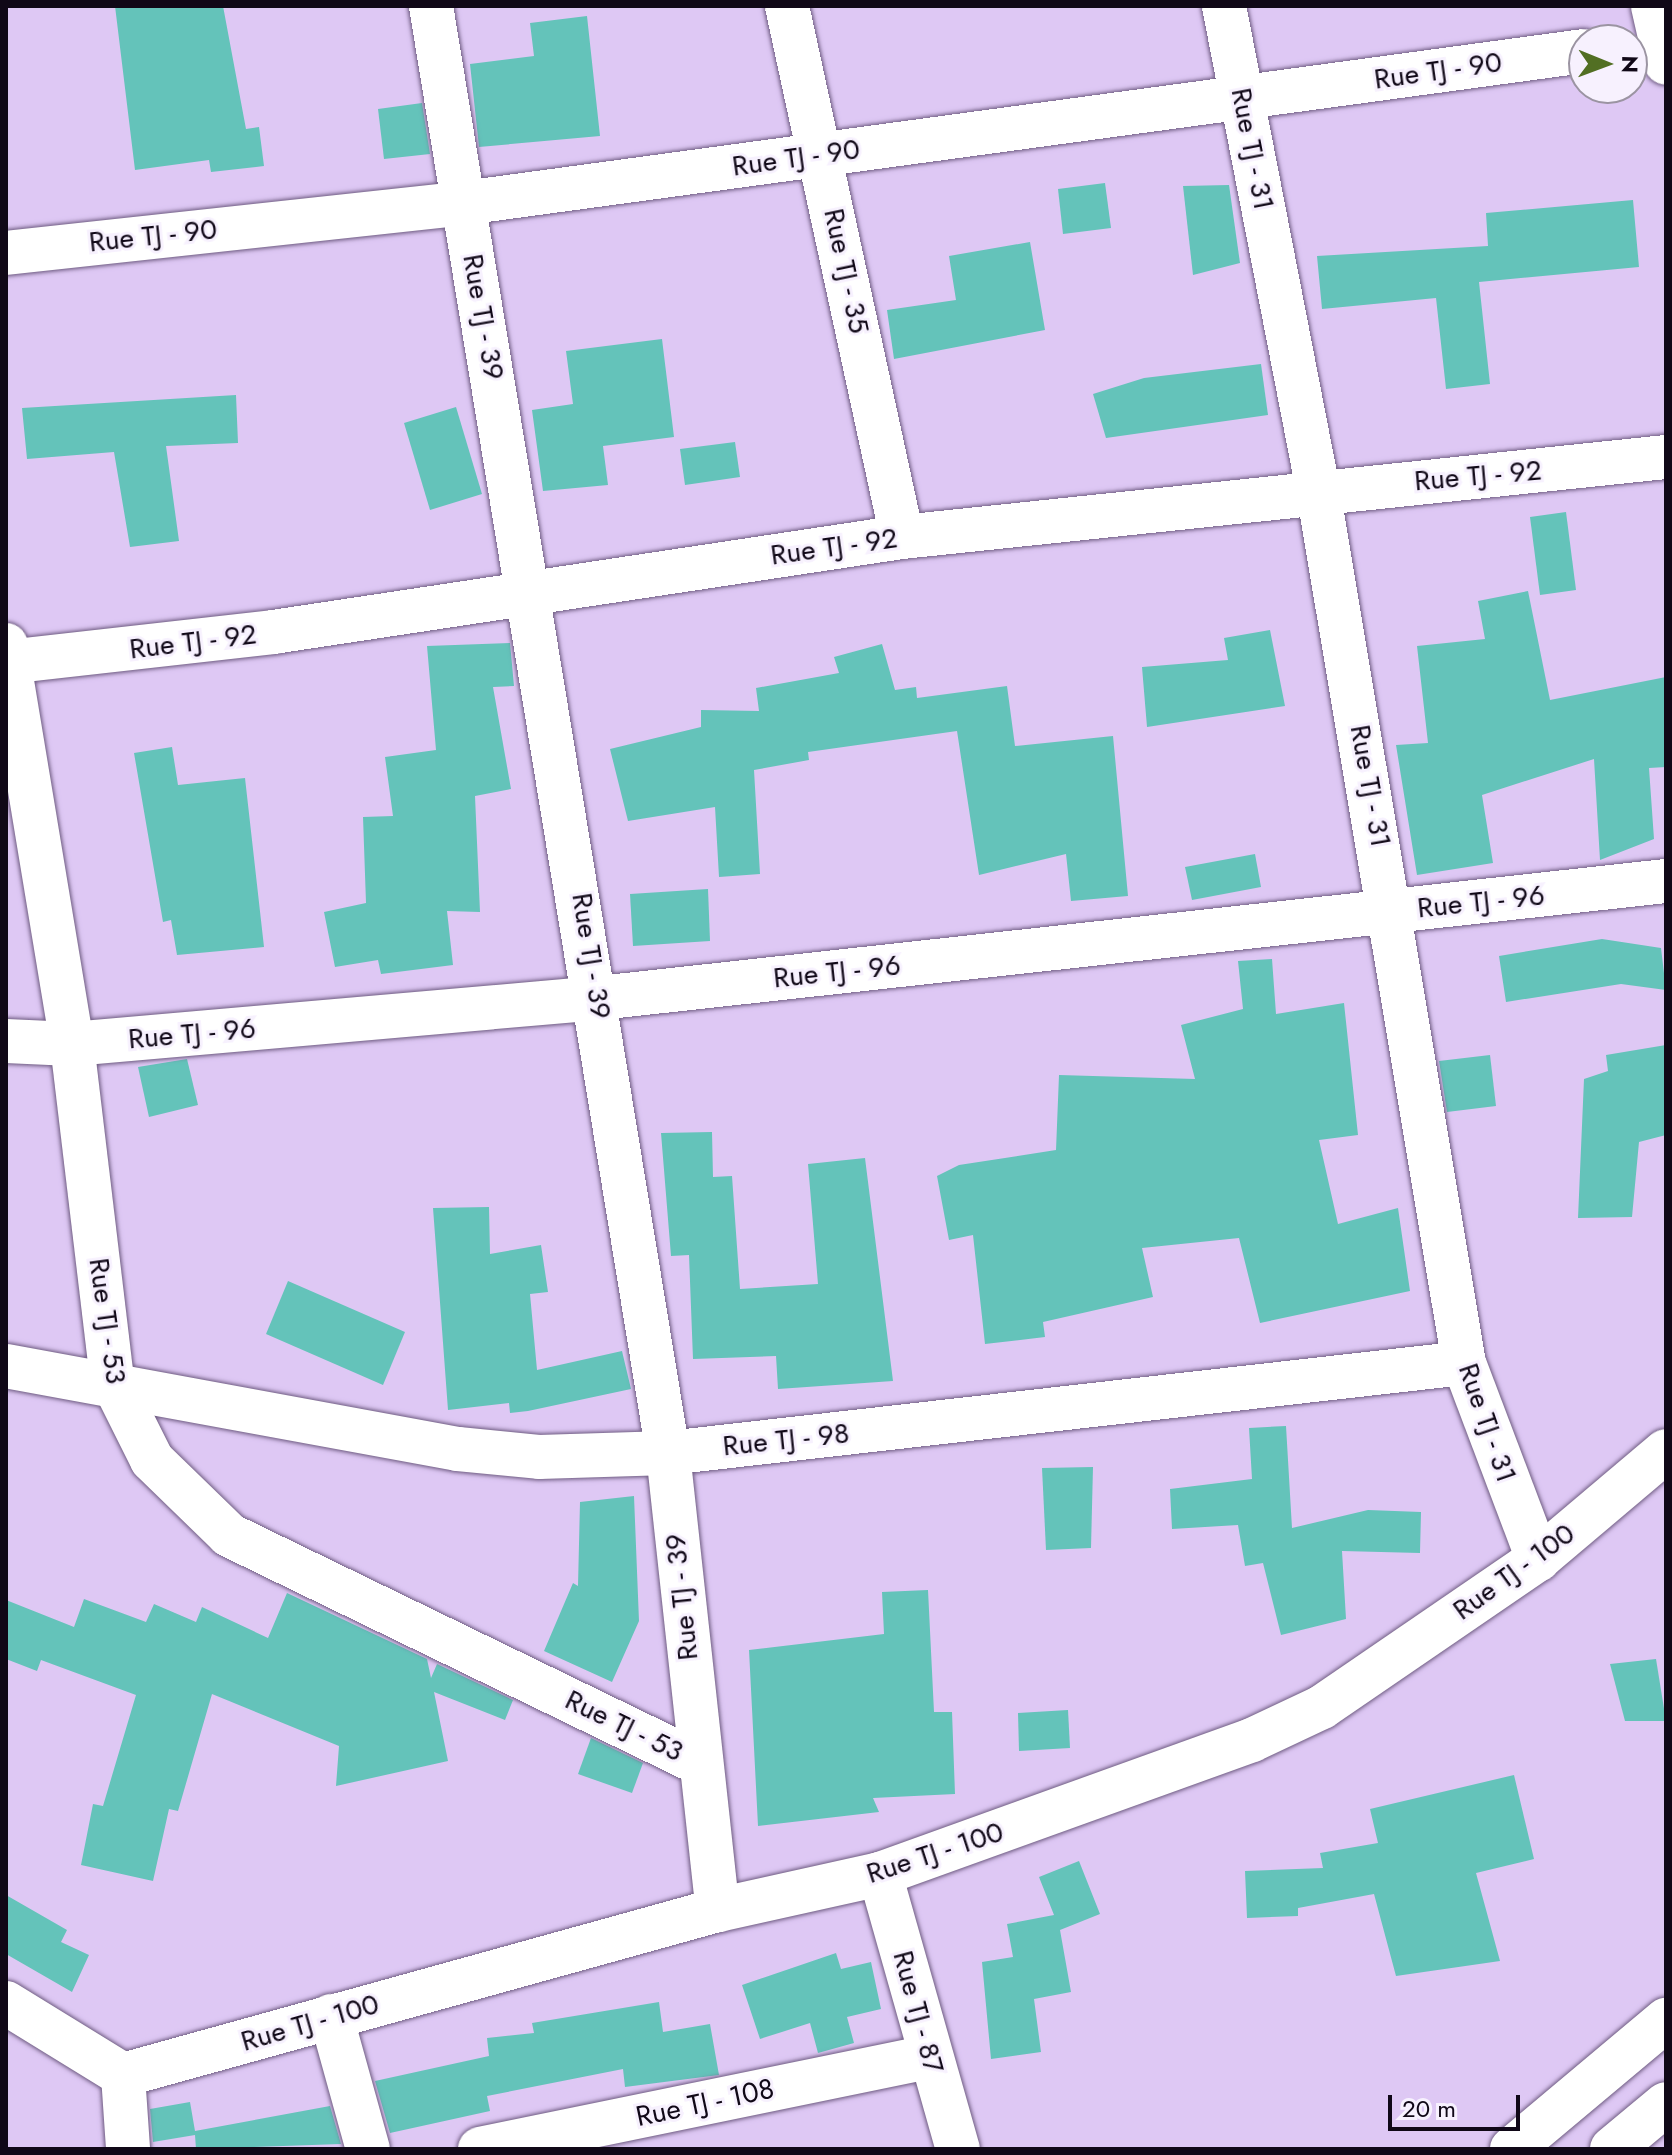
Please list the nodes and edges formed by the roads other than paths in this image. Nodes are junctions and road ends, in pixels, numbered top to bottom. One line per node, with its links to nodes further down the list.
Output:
1 (431, 6): 7 (street, Rue TJ - 39)
2 (787, 6): 6 (street, Rue TJ - 35)
3 (1224, 6): 5 (street, Rue TJ - 31)
4 (1568, 53): 5 (street, Rue TJ - 90)
5 (1242, 99): 6 (street, Rue TJ - 90); 10 (street, Rue TJ - 31)
6 (821, 155): 7 (street, Rue TJ - 90); 11 (street, Rue TJ - 35)
7 (464, 203): 8 (street, Rue TJ - 90); 12 (street, Rue TJ - 39)
8 (6, 253)
9 (1666, 457): 10 (street, Rue TJ - 92)
10 (1318, 490): 11 (street, Rue TJ - 92); 15 (street, Rue TJ - 31)
11 (902, 537): 12 (street, Rue TJ - 92)
12 (529, 592): 13 (street, Rue TJ - 92); 16 (street, Rue TJ - 39)
13 (7, 656): 18 (street, Rue TJ - 53)
14 (1666, 881): 15 (street, Rue TJ - 96)
15 (1391, 912): 16 (street, Rue TJ - 96); 19 (street, Rue TJ - 31)
16 (599, 998): 18 (street, Rue TJ - 96); 23 (street, Rue TJ - 39)
17 (6, 1041): 18 (street, Rue TJ - 96)
18 (72, 1044): 21 (street, Rue TJ - 53)
19 (1464, 1363): 23 (street, Rue TJ - 98); 24 (street, Rue TJ - 31)
20 (6, 1366): 21 (street, Rue TJ - 98)
21 (112, 1380): 23 (street, Rue TJ - 98); 25 (street, Rue TJ - 53)
22 (1666, 1451): 24 (street, Rue TJ - 100)
23 (668, 1453): 25 (street, Rue TJ - 39)
24 (1538, 1559): 26 (street, Rue TJ - 100)
25 (699, 1763): 27 (street, Rue TJ - 39)
26 (880, 1874): 27 (street, Rue TJ - 100); 31 (street, Rue TJ - 87)
27 (718, 1910): 29 (street, Rue TJ - 100)
28 (6, 2003): 32 (street)
29 (331, 2016): 32 (street, Rue TJ - 100); 35 (street)
30 (1666, 2020): 38 (street)
31 (929, 2057): 36 (street, Rue TJ - 108); 37 (street, Rue TJ - 87)
32 (123, 2075): 34 (street)
33 (1666, 2104): 39 (street)
34 (128, 2149)
35 (368, 2149)
36 (480, 2149)
37 (958, 2149)
38 (1512, 2149)
39 (1612, 2149)

